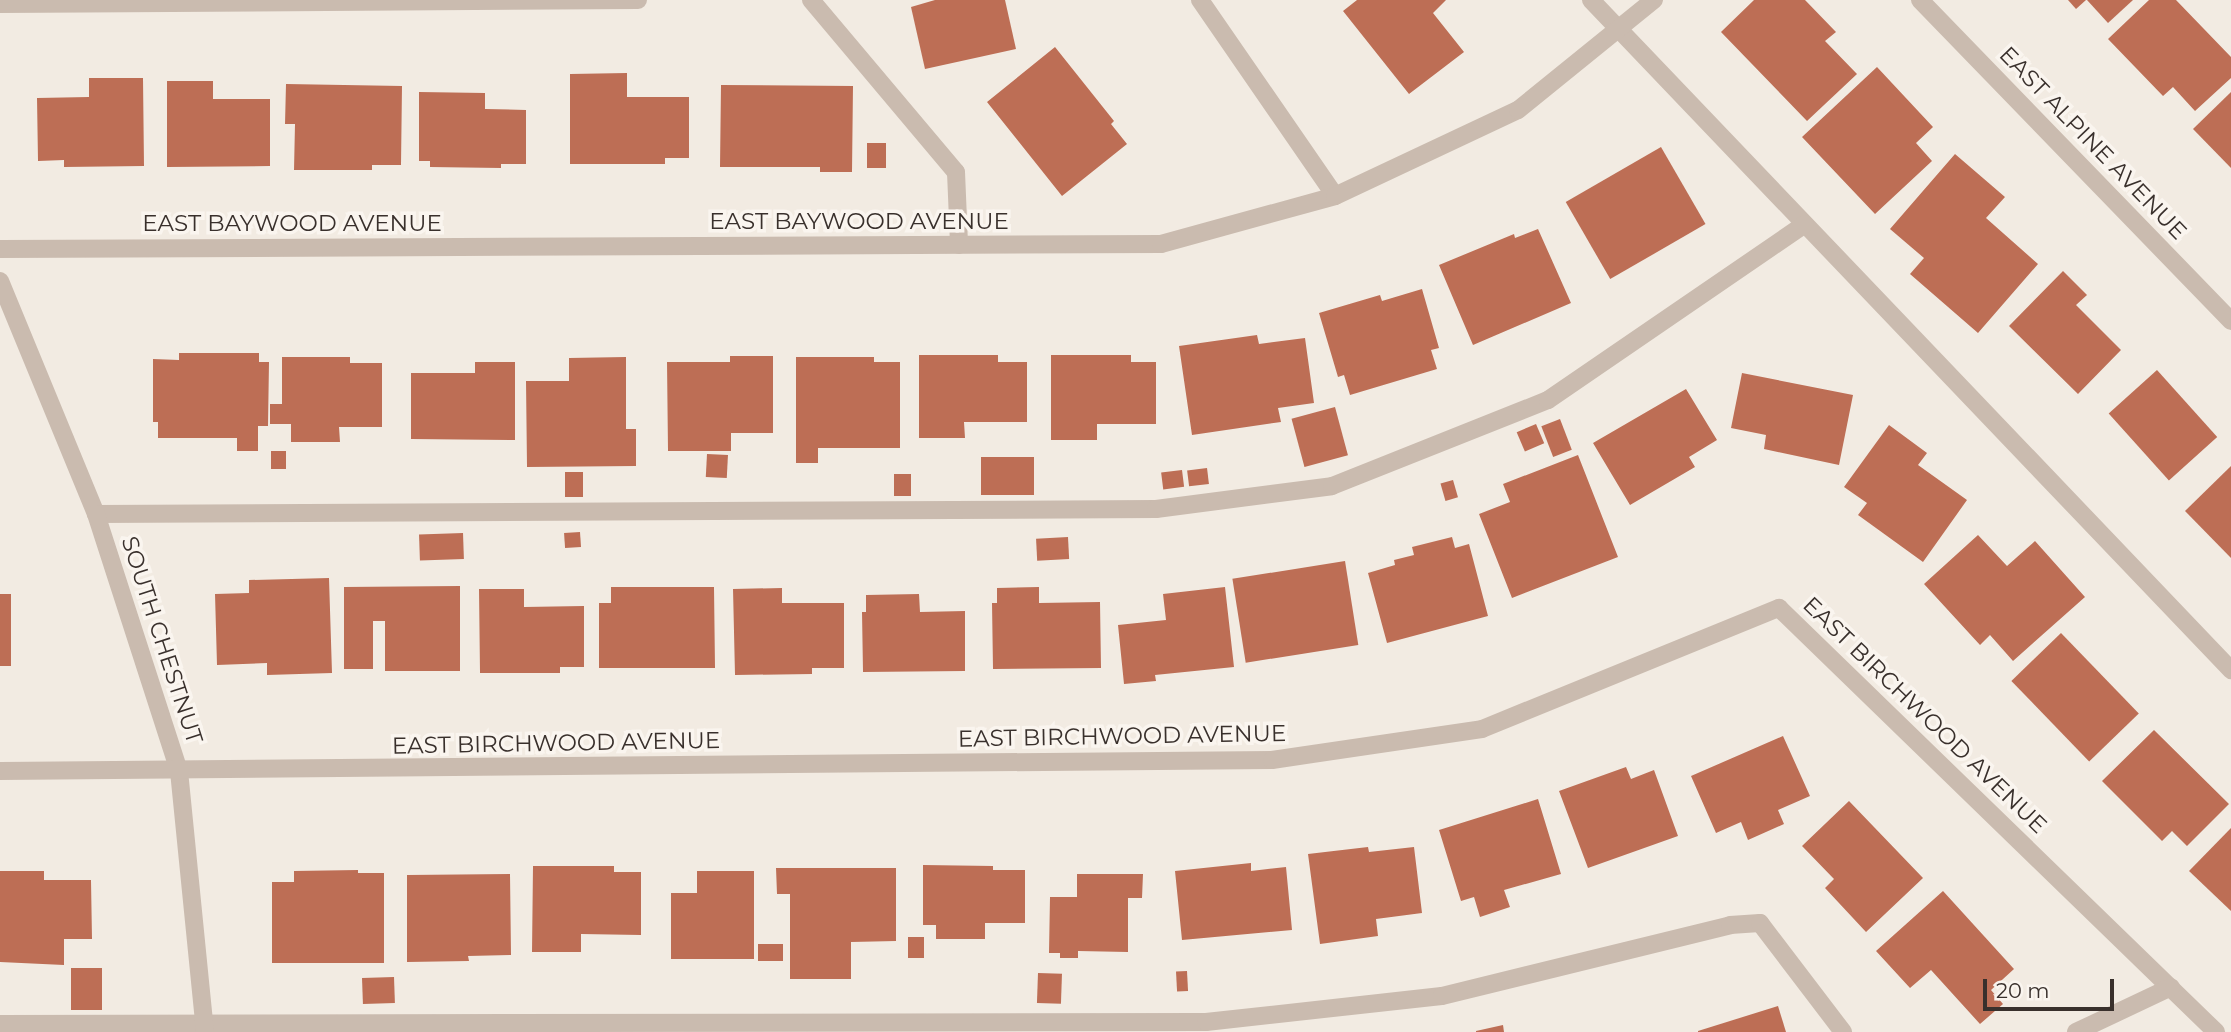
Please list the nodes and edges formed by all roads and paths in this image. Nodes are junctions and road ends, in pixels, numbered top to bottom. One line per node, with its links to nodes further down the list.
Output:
1 (638, 0): 7 (street)
2 (811, 0): 11 (street)
3 (1200, 0): 9 (street)
4 (1591, 0): 8 (street)
5 (1654, 0): 8 (street, EAST BAYWOOD AVENUE)
6 (1920, 0): 14 (street, EAST ALPINE AVENUE)
7 (0, 4)
8 (1618, 29): 9 (street, EAST BAYWOOD AVENUE); 10 (street)
9 (1335, 196): 11 (street, EAST BAYWOOD AVENUE)
10 (1805, 224): 15 (street); 16 (street)
11 (959, 245): 12 (street, EAST BAYWOOD AVENUE)
12 (0, 249)
13 (0, 281): 15 (street, SOUTH CHESTNUT)
14 (2231, 321)
15 (96, 513): 18 (street, SOUTH CHESTNUT)
16 (2231, 670)
17 (0, 771): 18 (street, EAST BIRCHWOOD AVENUE)
18 (179, 771): 19 (street, EAST BIRCHWOOD AVENUE); 21 (street, SOUTH CHESTNUT)
19 (2171, 987): 23 (street); 24 (street, EAST BIRCHWOOD AVENUE)
20 (0, 1024): 21 (street)
21 (205, 1028): 22 (street)
22 (1843, 1032)
23 (2076, 1032)
24 (2216, 1032)

